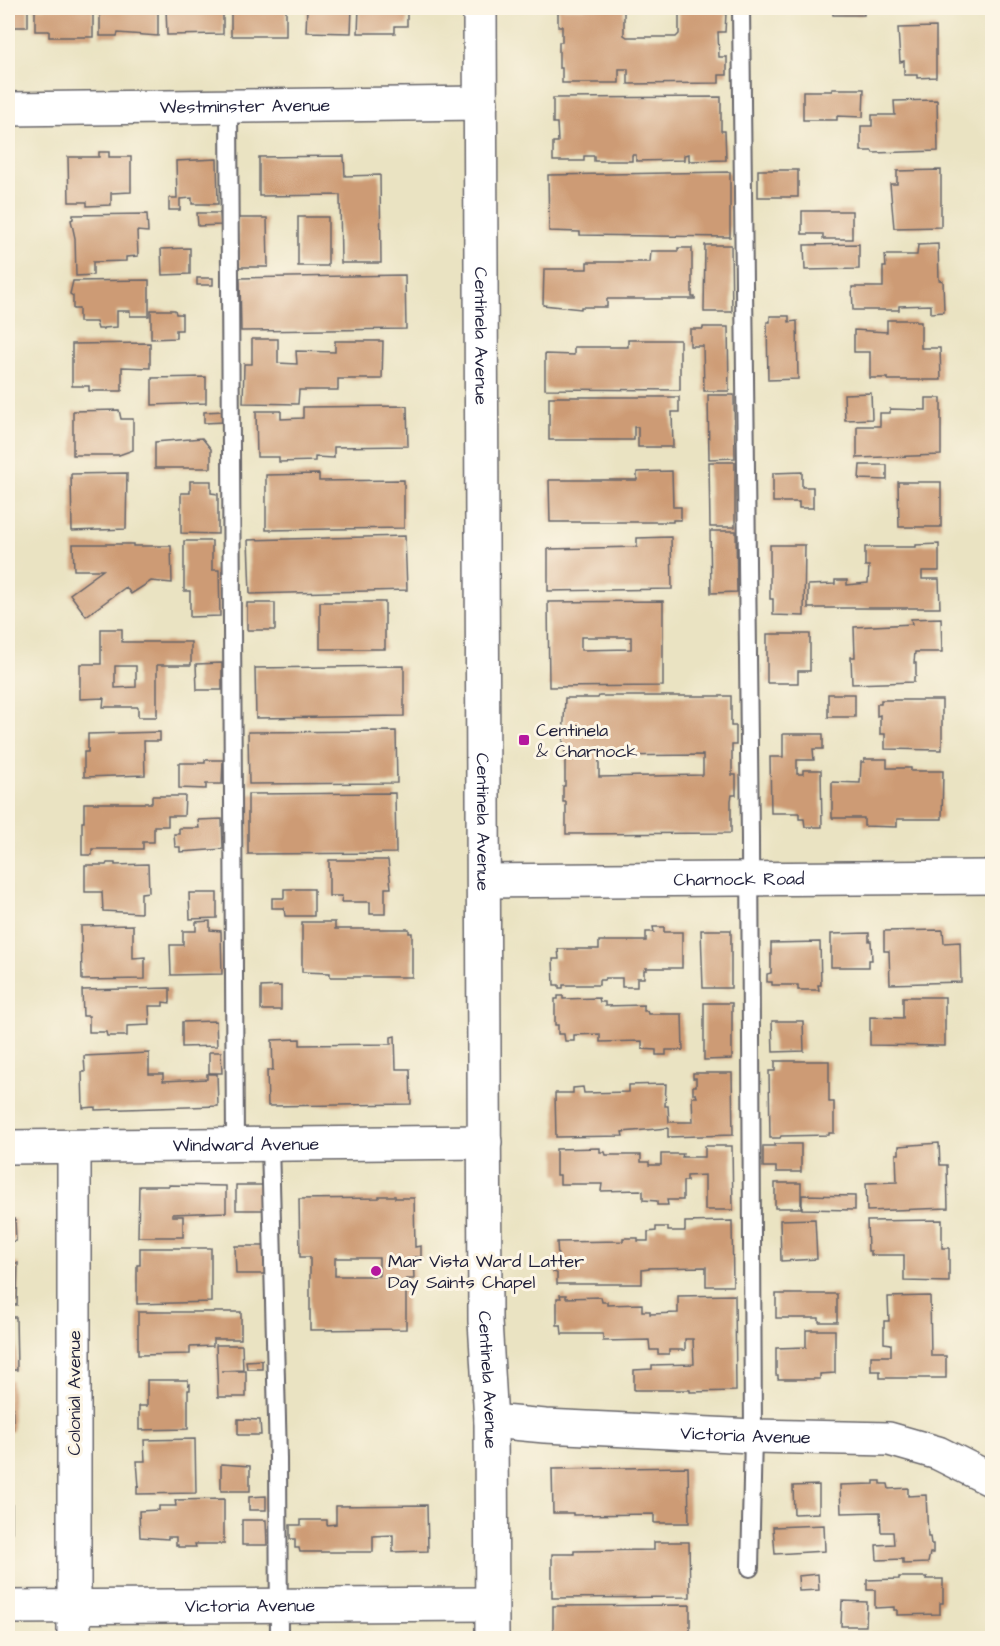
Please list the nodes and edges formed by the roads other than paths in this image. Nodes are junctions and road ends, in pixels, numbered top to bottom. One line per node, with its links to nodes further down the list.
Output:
1 (480, 8): 3 (street, Centinela Avenue)
2 (741, 8): 7 (lane)
3 (481, 103): 4 (street, Westminster Avenue); 8 (street, Centinela Avenue)
4 (229, 106): 5 (street, Westminster Avenue); 10 (lane)
5 (8, 108)
6 (993, 878): 7 (street, Charnock Road)
7 (750, 879): 8 (street, Charnock Road); 15 (lane)
8 (484, 881): 9 (street, Centinela Avenue)
9 (485, 1142): 11 (street, Windward Avenue); 14 (street, Centinela Avenue)
10 (236, 1144): 11 (street, Windward Avenue); 13 (street, Windward Avenue)
11 (270, 1144): 18 (lane)
12 (8, 1147): 13 (street, Windward Avenue)
13 (74, 1148): 20 (street, Colonial Avenue)
14 (490, 1421): 15 (street, Victoria Avenue); 19 (street, Centinela Avenue)
15 (753, 1436): 16 (street, Victoria Avenue); 17 (lane)
16 (993, 1480)
17 (750, 1568)
18 (279, 1604): 19 (street, Victoria Avenue); 20 (street, Victoria Avenue); 23 (lane)
19 (491, 1604): 24 (street, Centinela Avenue)
20 (74, 1606): 21 (street, Victoria Avenue); 22 (street, Colonial Avenue)
21 (8, 1607)
22 (74, 1638)
23 (279, 1638)
24 (492, 1638)

